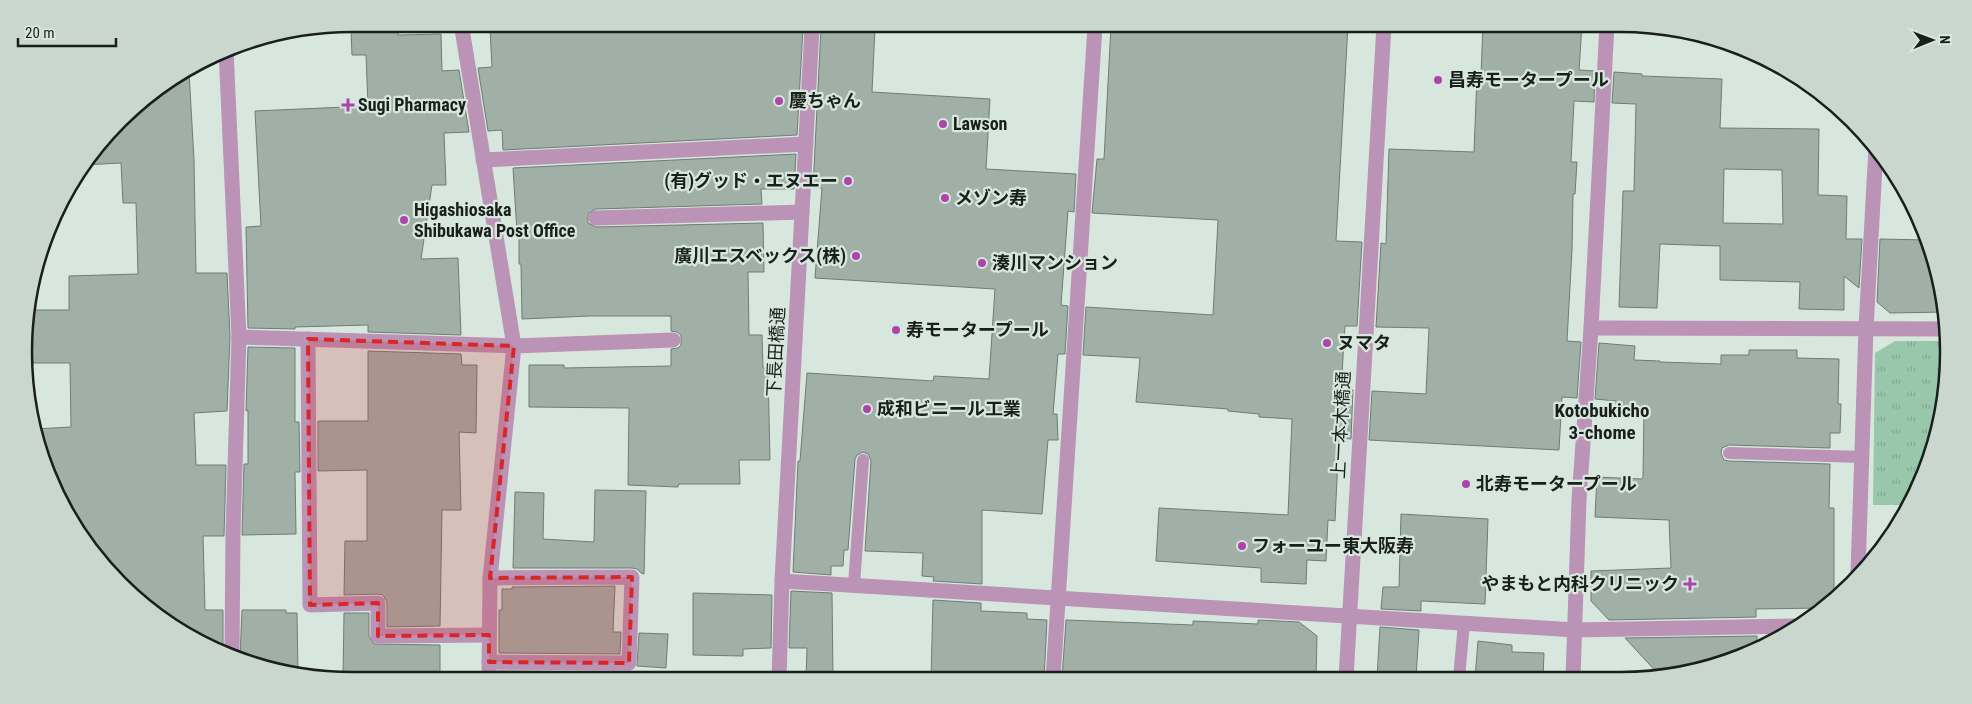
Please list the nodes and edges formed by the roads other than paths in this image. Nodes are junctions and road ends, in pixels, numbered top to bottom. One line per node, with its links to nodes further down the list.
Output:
1 (462, 32): 8 (street)
2 (812, 32): 7 (street, 下長田橋通)
3 (1095, 32): 26 (street)
4 (1384, 32): 27 (street, 上一本木橋通)
5 (1607, 32): 12 (street)
6 (226, 59): 15 (street)
7 (806, 144): 8 (street); 10 (street, 下長田橋通)
8 (483, 160): 18 (street)
9 (1875, 161): 13 (street)
10 (802, 212): 11 (street); 24 (street, 下長田橋通)
11 (596, 218)
12 (1591, 328): 13 (street); 30 (street)
13 (1866, 328): 14 (street); 20 (street)
14 (1939, 329)
15 (239, 337): 16 (street); 32 (street)
16 (308, 339): 18 (street); 31 (street)
17 (673, 340): 18 (street)
18 (514, 346): 23 (street)
19 (1729, 453): 20 (lane)
20 (1863, 457): 22 (street)
21 (863, 460): 25 (lane)
22 (1858, 565)
23 (490, 578): 31 (street); 33 (street)
24 (782, 580): 25 (street); 35 (street, 下長田橋通)
25 (854, 585): 26 (street)
26 (1058, 598): 27 (street); 36 (street)
27 (1348, 616): 28 (street); 37 (street, 上一本木橋通)
28 (1464, 623): 30 (street); 38 (lane)
29 (1785, 626): 30 (street)
30 (1575, 630): 39 (street)
31 (490, 634): 33 (street)
32 (232, 648)
33 (489, 662): 34 (street)
34 (489, 672)
35 (779, 672)
36 (1053, 672)
37 (1346, 672)
38 (1460, 672)
39 (1573, 672)

